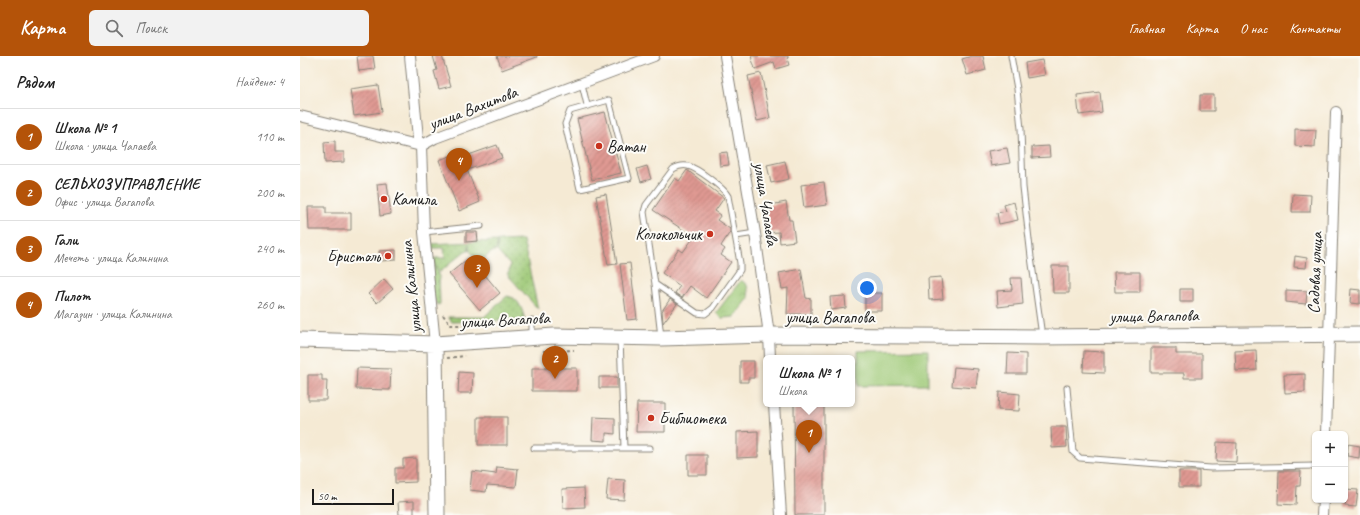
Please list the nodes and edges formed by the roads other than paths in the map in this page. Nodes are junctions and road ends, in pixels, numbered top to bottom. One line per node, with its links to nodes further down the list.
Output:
1 (410, 56): 9 (street, улица Калинина)
2 (654, 56): 5 (street, улица Вахитова)
3 (725, 56): 12 (street, улица Чапаева)
4 (1011, 56): 21 (lane)
5 (582, 84): 6 (lane); 9 (street, улица Вахитова)
6 (587, 105): 6 (lane)
7 (1336, 112): 16 (street, Садовая улица)
8 (300, 116): 9 (street, улица Вахитова)
9 (421, 146): 11 (street, улица Калинина)
10 (481, 226): 11 (lane)
11 (424, 232): 24 (street, улица Калинина)
12 (755, 233): 13 (lane); 18 (street, улица Чапаева)
13 (736, 236): 14 (lane); 14 (lane)
14 (655, 284): 22 (lane)
15 (532, 320): 19 (lane)
16 (1329, 333): 17 (street, улица Вагапова); 21 (street, улица Вагапова); 28 (street, Садовая улица)
17 (1360, 334)
18 (769, 335): 21 (street, улица Вагапова); 22 (street, улица Вагапова); 25 (street, улица Чапаева)
19 (532, 336): 20 (street, улица Вагапова); 24 (street, улица Вагапова)
20 (620, 337): 22 (street, улица Вагапова); 30 (lane)
21 (1042, 337)
22 (661, 338)
23 (300, 340): 24 (street, улица Вагапова)
24 (436, 344): 34 (street, улица Калинина)
25 (770, 355)
26 (1067, 388): 32 (lane)
27 (774, 407): 35 (street)
28 (1326, 431)
29 (534, 448): 30 (lane)
30 (624, 448): 31 (lane)
31 (650, 448)
32 (1312, 466)
33 (1323, 503): 36 (street)
34 (437, 515)
35 (781, 515)
36 (1322, 515)

